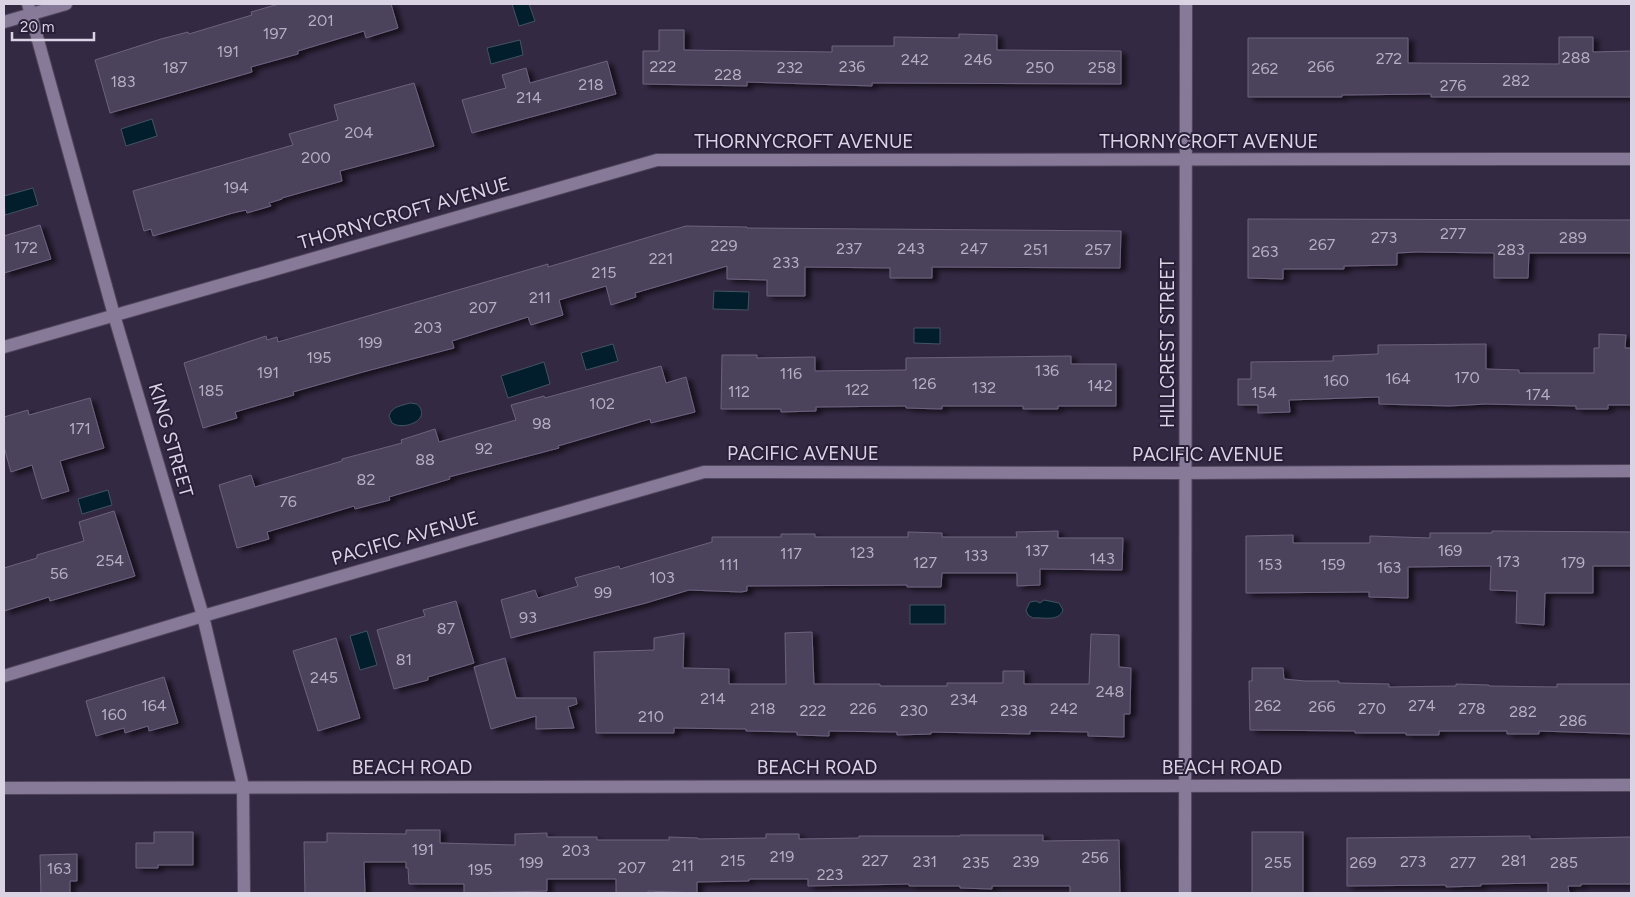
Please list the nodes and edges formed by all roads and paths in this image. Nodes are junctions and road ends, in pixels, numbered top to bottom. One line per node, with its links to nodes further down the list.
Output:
1 (66, 4): 3 (street)
2 (1186, 4): 6 (street, HILLCREST STREET)
3 (29, 9): 4 (street); 7 (street, KING STREET)
4 (4, 22)
5 (1631, 159): 6 (street, THORNYCROFT AVENUE)
6 (1186, 160): 7 (street, THORNYCROFT AVENUE); 10 (street, HILLCREST STREET)
7 (114, 315): 8 (street, THORNYCROFT AVENUE); 11 (street, KING STREET)
8 (4, 347)
9 (1631, 471): 10 (street, PACIFIC AVENUE)
10 (1185, 473): 11 (street, PACIFIC AVENUE); 15 (street, HILLCREST STREET)
11 (203, 616): 12 (street, PACIFIC AVENUE); 14 (street, KING STREET)
12 (4, 676)
13 (1631, 785): 15 (street, BEACH ROAD)
14 (243, 786): 15 (street, BEACH ROAD); 16 (street, BEACH ROAD); 17 (street, KING STREET)
15 (1184, 786): 18 (street, HILLCREST STREET)
16 (4, 788)
17 (244, 893)
18 (1185, 893)

